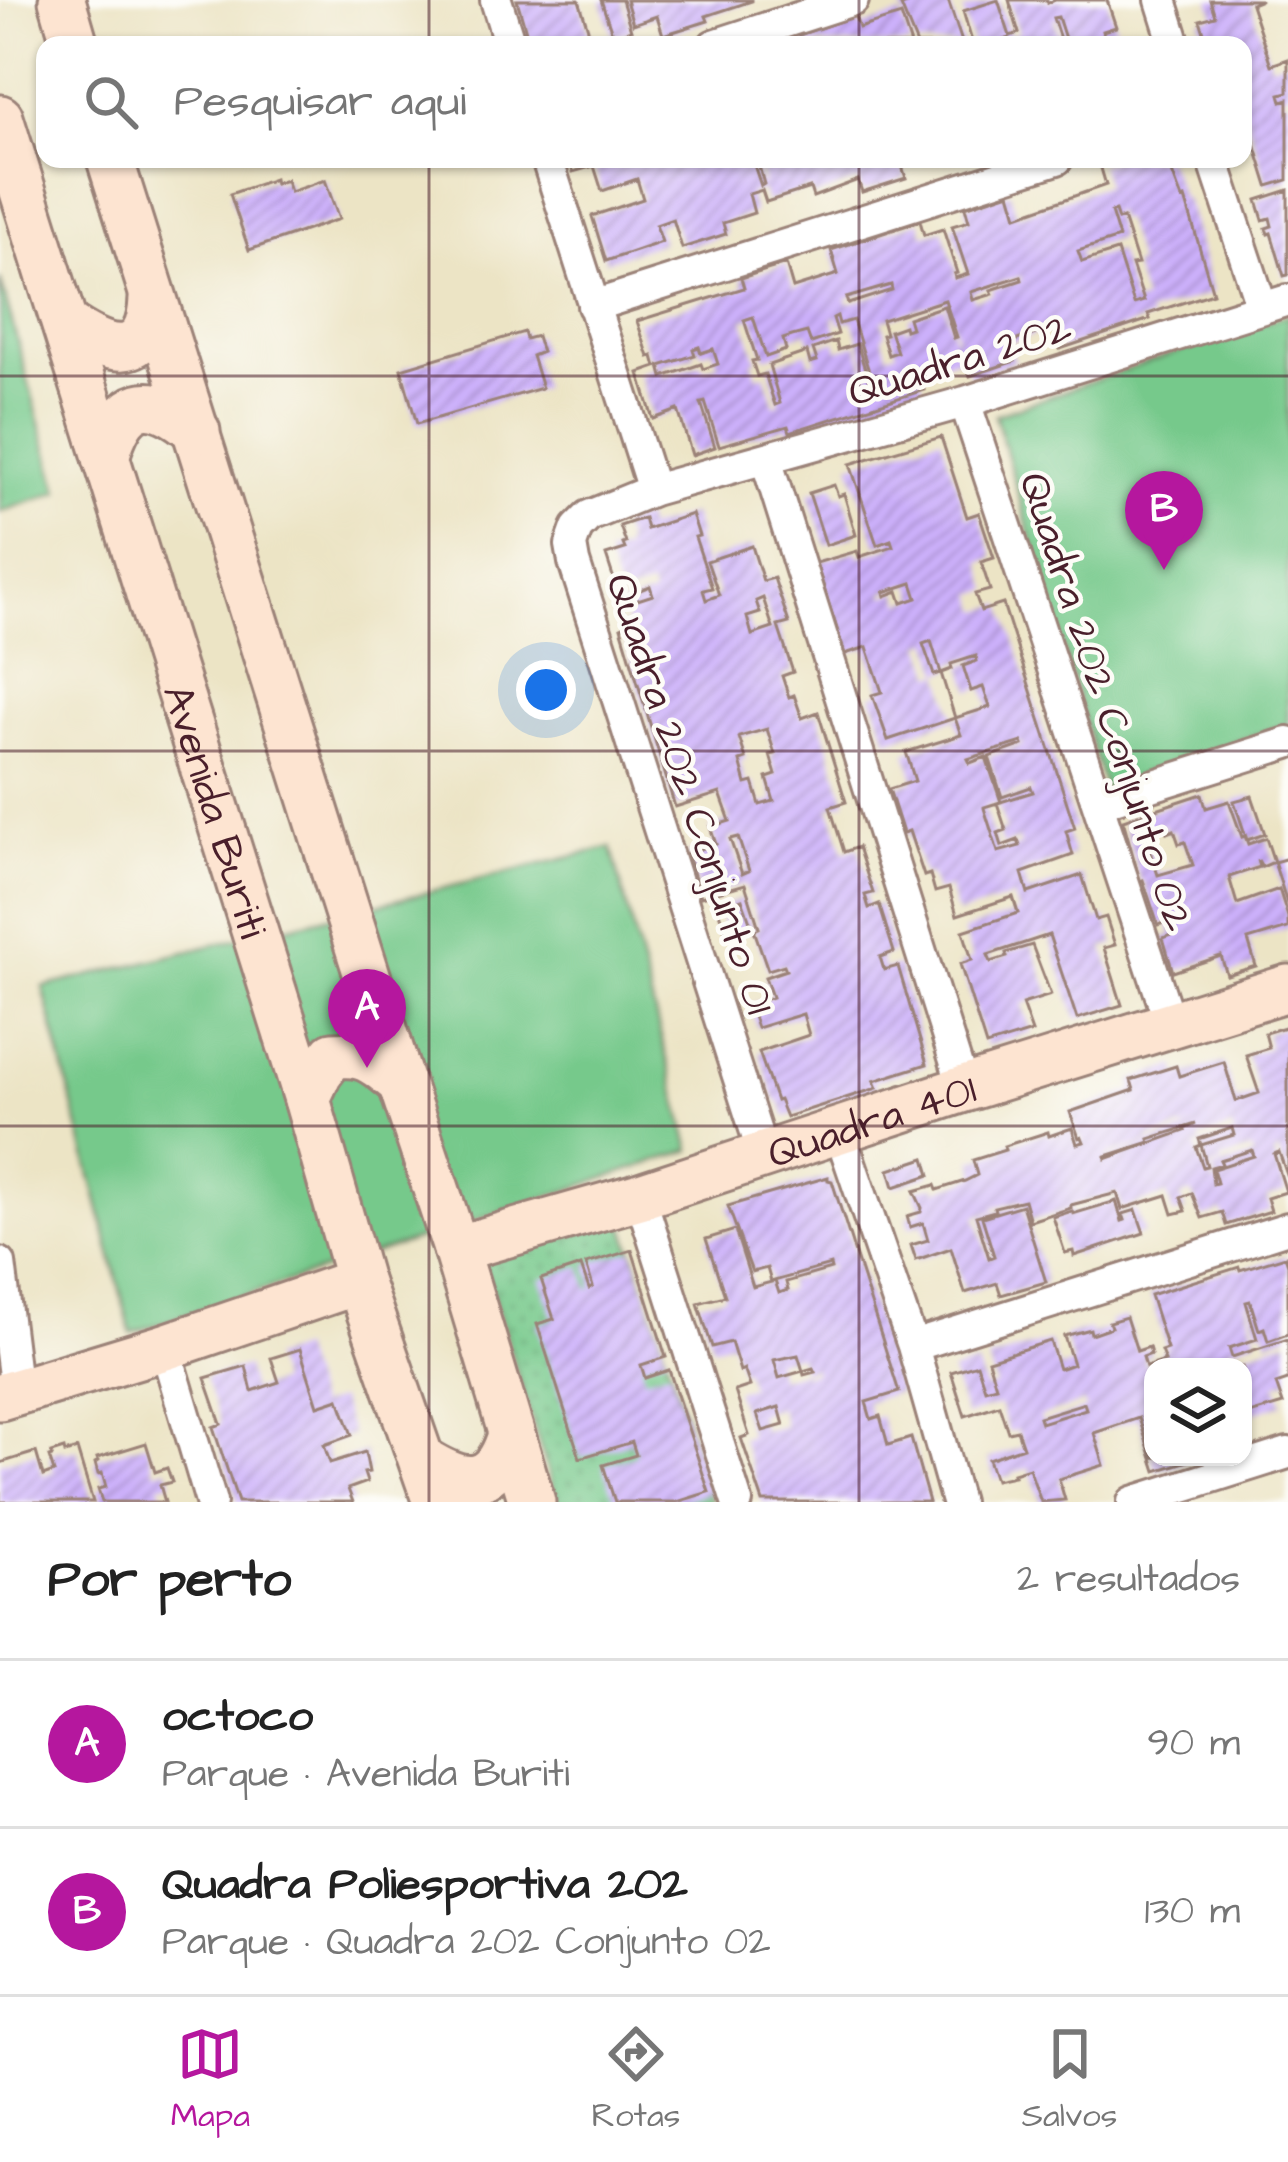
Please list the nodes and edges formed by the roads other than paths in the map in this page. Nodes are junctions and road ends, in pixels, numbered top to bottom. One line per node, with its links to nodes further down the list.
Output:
1 (496, 0): 4 (street)
2 (853, 0): 5 (street)
3 (1160, 0): 6 (street)
4 (507, 36)
5 (742, 36)
6 (1172, 36)
7 (0, 118): 15 (main road, Avenida Buriti)
8 (113, 168): 12 (main road)
9 (550, 168): 14 (street)
10 (1029, 168): 14 (street)
11 (1217, 168): 13 (street)
12 (152, 299): 15 (main road); 17 (main road)
13 (1275, 304): 16 (street, Quadra 202)
14 (593, 305): 20 (street)
15 (66, 324): 18 (main road, Avenida Buriti)
16 (965, 402): 19 (street, Quadra 202); 22 (street, Quadra 202 Conjunto 02)
17 (197, 430): 18 (main road); 25 (main road)
18 (106, 458): 27 (main road, Avenida Buriti)
19 (766, 459): 20 (street, Quadra 202); 26 (street)
20 (653, 490): 29 (street, Quadra 202 Conjunto 01)
21 (1288, 743): 22 (street)
22 (1097, 803): 24 (street, Quadra 202 Conjunto 02)
23 (1288, 988): 24 (main road, Quadra 401)
24 (1171, 1026): 26 (main road, Quadra 401)
25 (401, 1083): 27 (main road); 32 (main road)
26 (964, 1089): 28 (main road, Quadra 401)
27 (307, 1099): 34 (main road, Avenida Buriti)
28 (839, 1130): 29 (main road, Quadra 401); 35 (street)
29 (764, 1154): 30 (main road, Quadra 401)
30 (640, 1196): 32 (main road, Quadra 401); 44 (street)
31 (1288, 1228): 35 (street)
32 (456, 1249): 38 (main road)
33 (0, 1263): 37 (street)
34 (359, 1281): 36 (main road); 40 (main road, Avenida Buriti)
35 (913, 1346): 45 (street)
36 (165, 1347): 37 (main road); 42 (street)
37 (8, 1395)
38 (511, 1436): 40 (main road); 43 (main road)
39 (1288, 1453): 41 (street)
40 (429, 1481)
41 (1180, 1495): 46 (street)
42 (211, 1502)
43 (532, 1502)
44 (736, 1502)
45 (957, 1502)
46 (1133, 1502)

